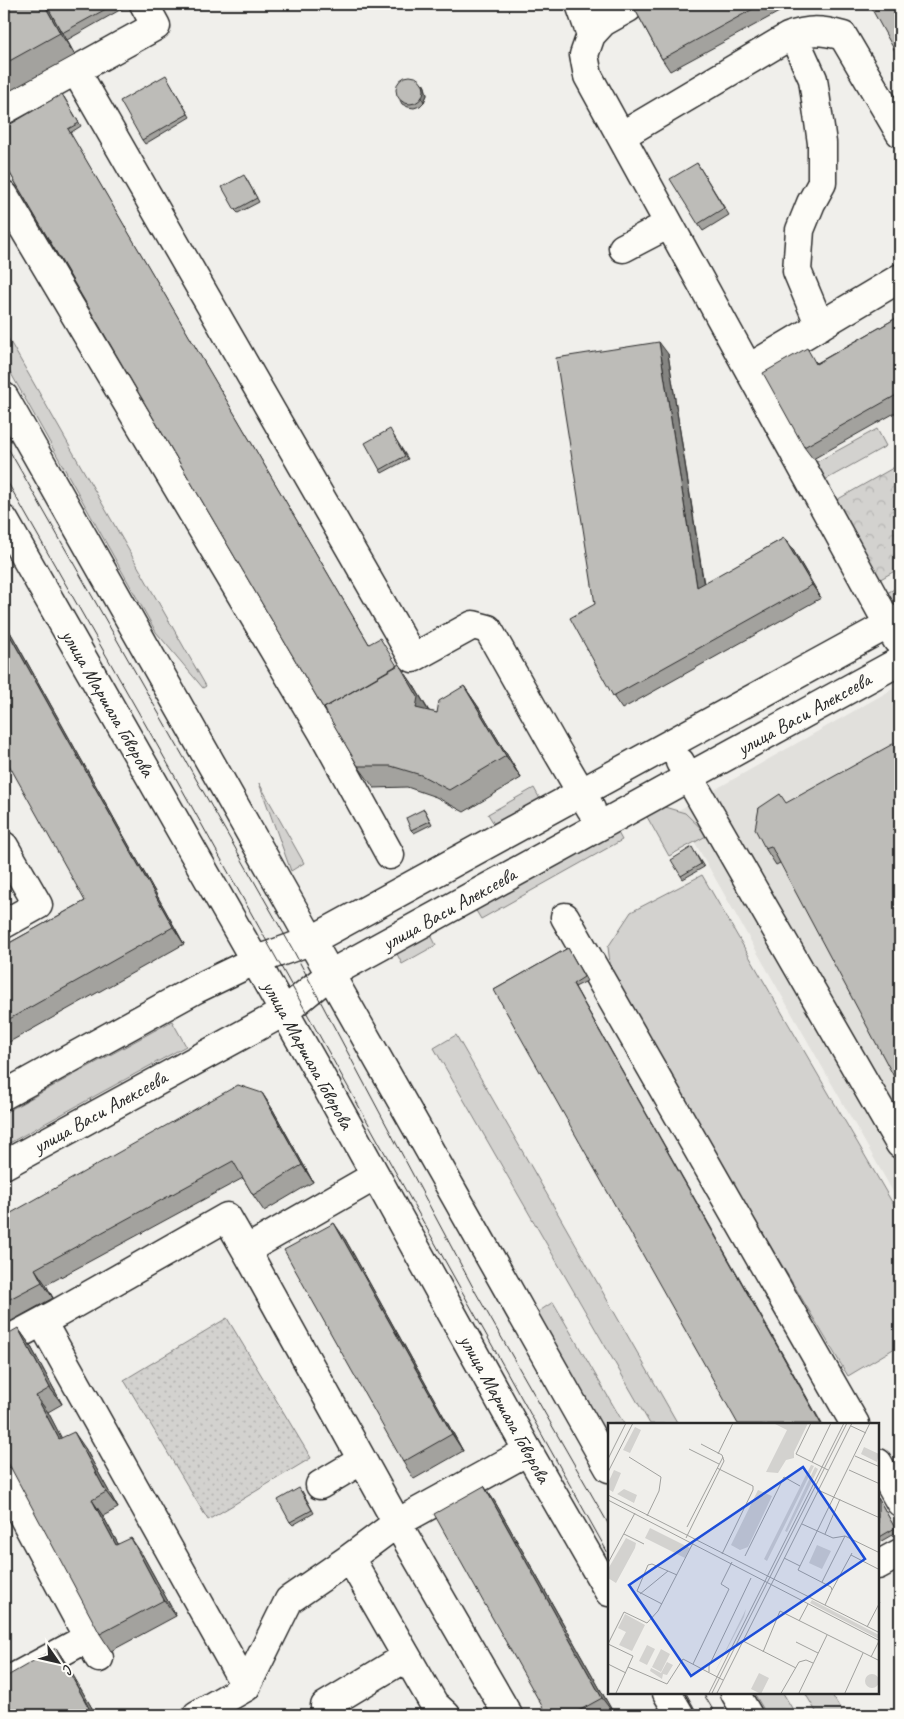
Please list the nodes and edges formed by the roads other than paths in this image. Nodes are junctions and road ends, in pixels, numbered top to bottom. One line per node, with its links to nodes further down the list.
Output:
1 (144, 4): 6 (main road)
2 (580, 4): 4 (main road)
3 (628, 8): 4 (main road)
4 (591, 35): 9 (main road)
5 (793, 35): 8 (main road); 9 (main road); 14 (main road)
6 (76, 71): 7 (main road); 22 (main road)
7 (4, 110)
8 (900, 133)
9 (621, 136): 11 (main road)
10 (4, 195): 25 (main road)
11 (669, 224): 12 (main road); 15 (main road)
12 (624, 248)
13 (900, 278): 14 (main road)
14 (820, 326): 15 (main road)
15 (748, 368): 18 (main road)
16 (4, 397): 28 (main road)
17 (4, 520): 29 (main road, улица Маршала Говорова)
18 (896, 629): 20 (main road, улица Васи Алексеева)
19 (900, 661): 21 (main road, улица Васи Алексеева)
20 (670, 744): 21 (main road); 22 (main road, улица Васи Алексеева)
21 (688, 777): 23 (main road, улица Васи Алексеева); 33 (main road)
22 (594, 786): 23 (main road); 28 (main road, улица Васи Алексеева)
23 (612, 819): 30 (main road, улица Васи Алексеева)
24 (4, 846): 27 (main road)
25 (390, 855)
26 (565, 917): 39 (main road)
27 (4, 924)
28 (310, 942): 29 (main road, улица Васи Алексеева); 30 (main road)
29 (254, 961): 31 (main road, улица Маршала Говорова); 32 (main road, улица Васи Алексеева)
30 (330, 974): 31 (main road, улица Васи Алексеева); 43 (main road)
31 (284, 1012): 34 (main road, улица Васи Алексеева); 35 (main road, улица Маршала Говорова)
32 (4, 1095)
33 (900, 1144)
34 (4, 1164)
35 (375, 1176): 36 (main road); 40 (main road, улица Маршала Говорова)
36 (246, 1250): 37 (main road); 41 (main road)
37 (42, 1322): 38 (main road); 54 (main road)
38 (4, 1342)
39 (854, 1423)
40 (528, 1451): 47 (main road); 51 (main road, улица Маршала Говорова)
41 (362, 1460): 45 (main road); 47 (main road)
42 (879, 1465): 46 (main road)
43 (608, 1466)
44 (4, 1481): 53 (main road)
45 (320, 1485)
46 (900, 1502)
47 (398, 1523): 49 (main road); 60 (main road)
48 (900, 1553): 50 (main road)
49 (350, 1558): 52 (main road); 54 (main road)
50 (879, 1564)
51 (608, 1590)
52 (406, 1657): 57 (main road); 59 (main road)
53 (4, 1683)
54 (246, 1687): 58 (main road)
55 (668, 1694): 61 (main road)
56 (736, 1694): 62 (main road)
57 (325, 1706)
58 (197, 1715)
59 (446, 1715)
60 (508, 1715)
61 (680, 1715)
62 (748, 1715)

